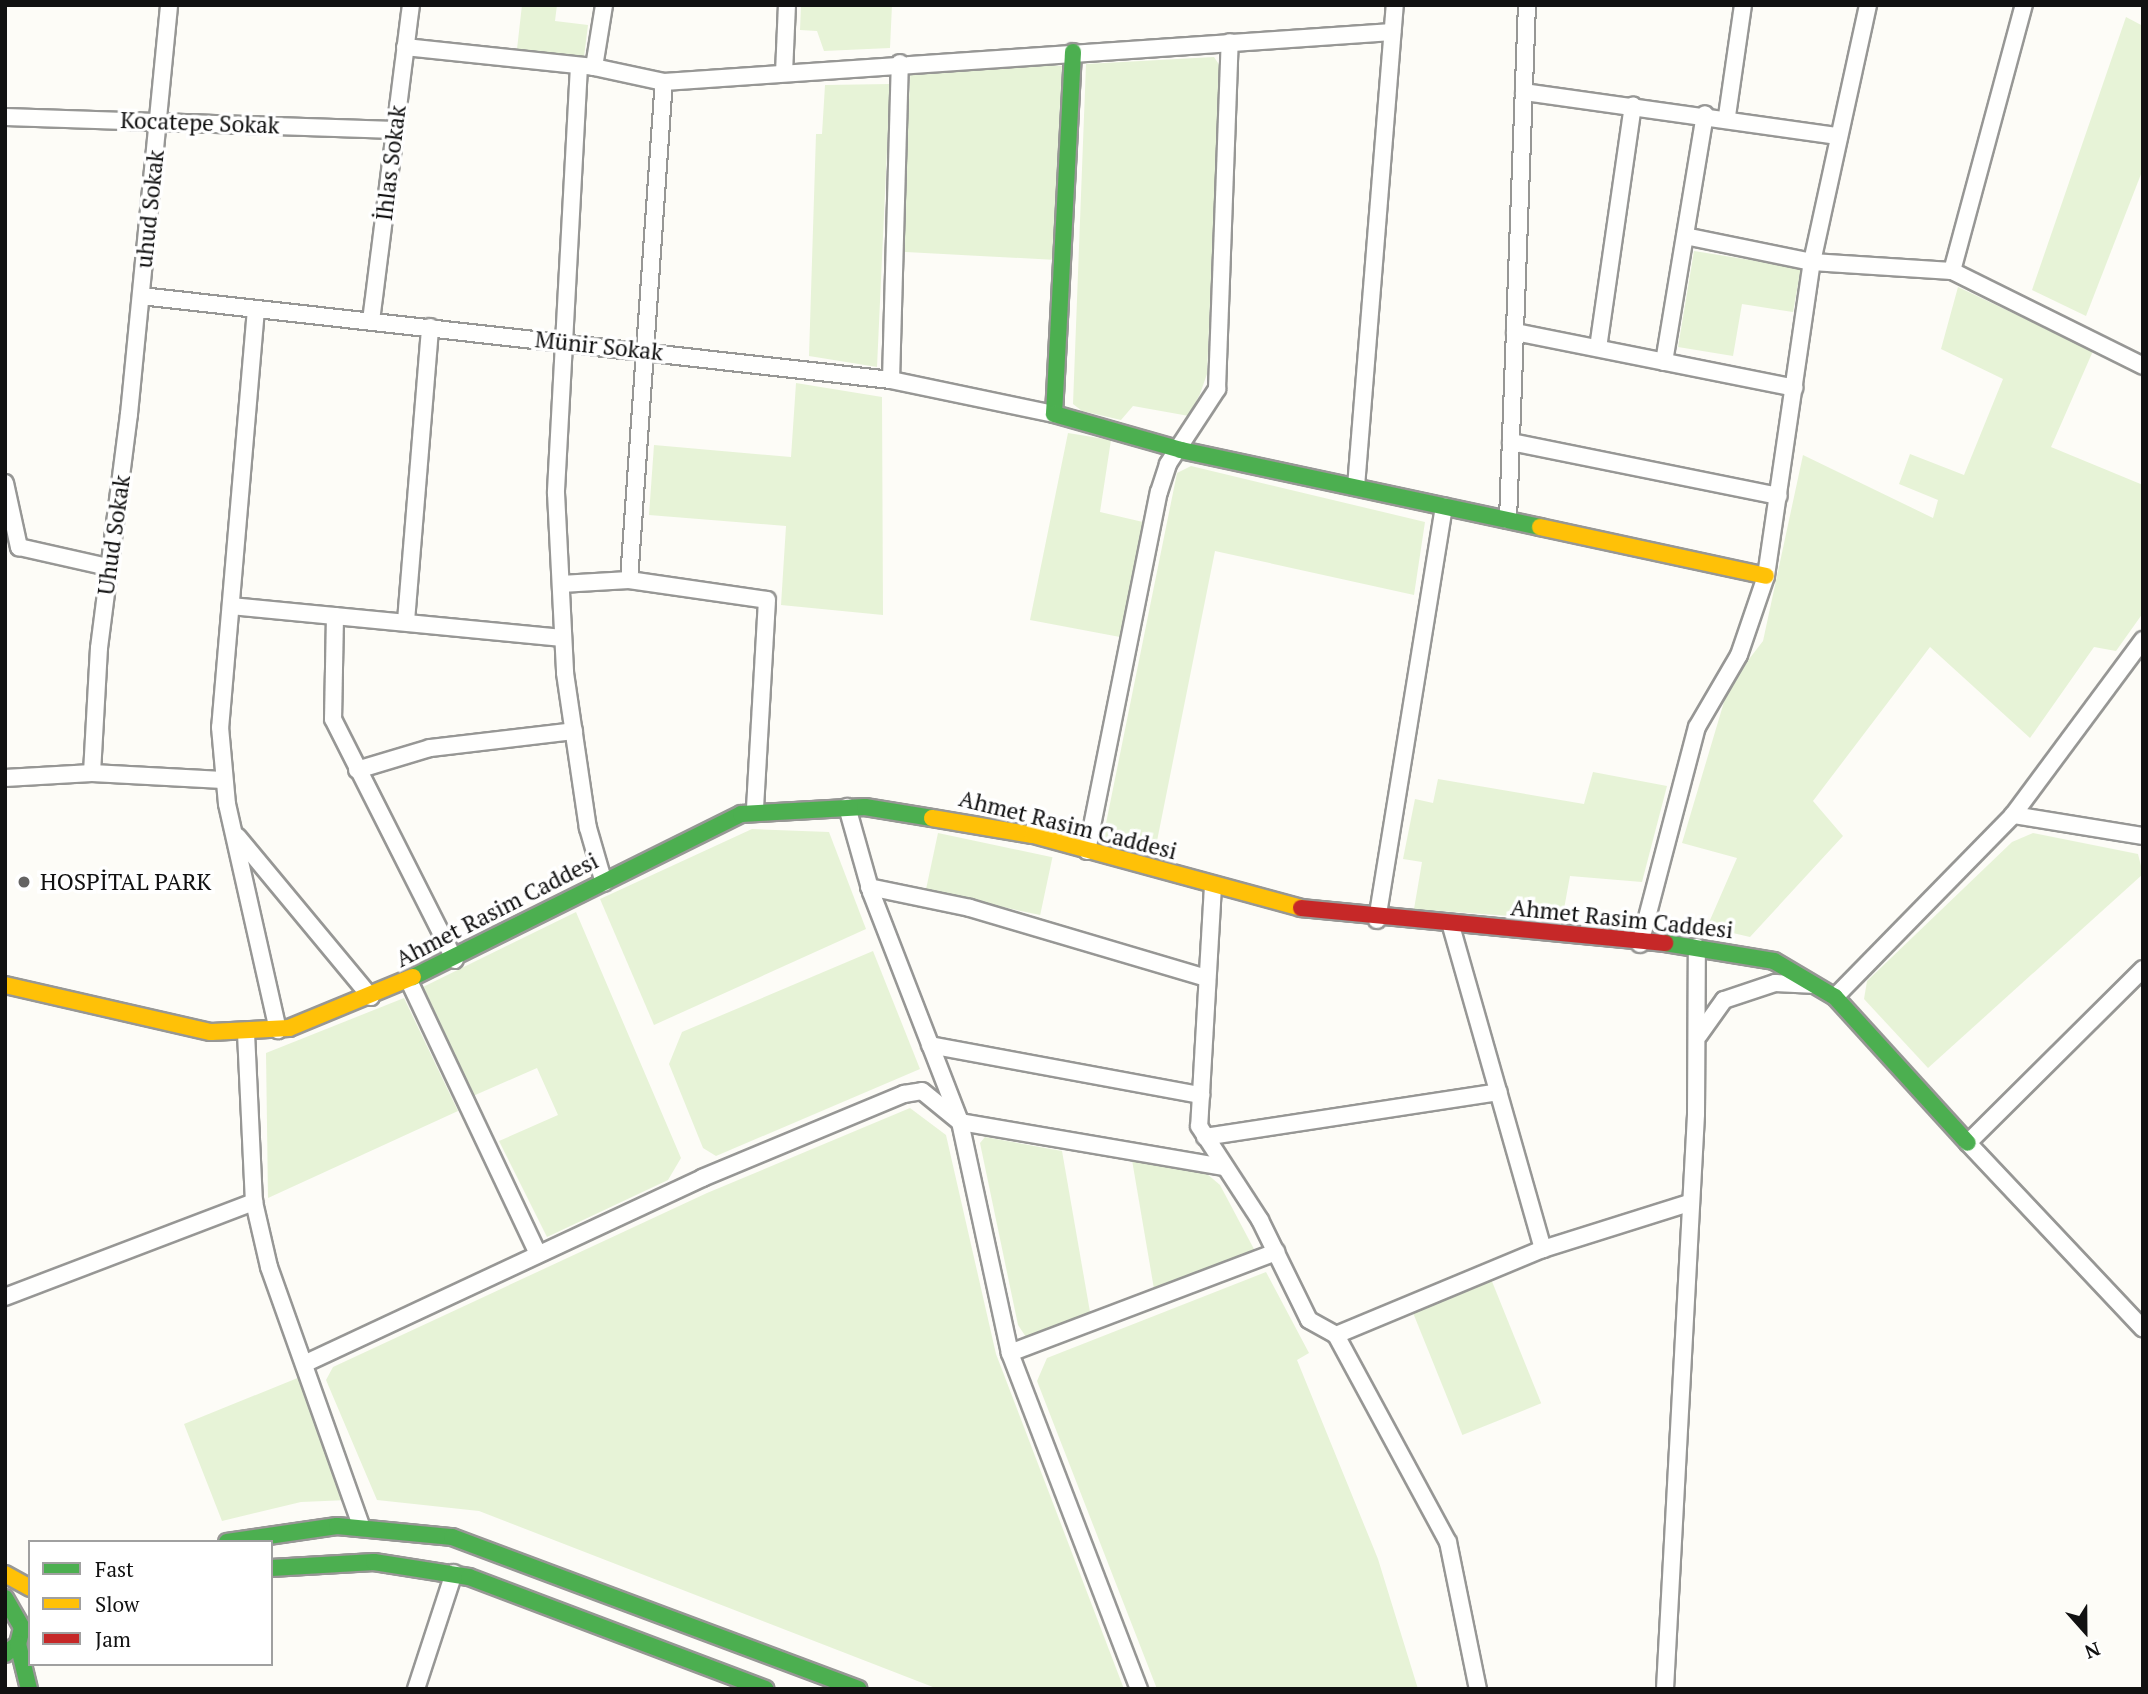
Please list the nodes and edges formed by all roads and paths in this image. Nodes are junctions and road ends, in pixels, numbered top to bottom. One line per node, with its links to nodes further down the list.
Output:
1 (169, 5): 23 (street, Uhud Sokak)
2 (411, 5): 12 (street, İhlas Sokak)
3 (604, 5): 15 (street)
4 (787, 5): 16 (street)
5 (1395, 5): 10 (street)
6 (1527, 5): 18 (street)
7 (1743, 5): 21 (street)
8 (1868, 5): 25 (street)
9 (2024, 5): 28 (street)
10 (1392, 32): 11 (street); 45 (street)
11 (1230, 42): 13 (street); 43 (street)
12 (405, 47): 15 (street); 24 (street, İhlas Sokak)
13 (1073, 52): 14 (street); 41 (street)
14 (900, 63): 16 (street); 39 (street)
15 (587, 67): 17 (street); 34 (street)
16 (784, 73): 17 (street)
17 (664, 82): 36 (street)
18 (1524, 92): 19 (street); 33 (street)
19 (1633, 106): 20 (street); 35 (street)
20 (1705, 114): 21 (street); 26 (street)
21 (1727, 116): 25 (street)
22 (5, 117): 23 (street, Kocatepe Sokak)
23 (159, 122): 24 (street, Kocatepe Sokak); 29 (street, uhud Sokak)
24 (395, 130): 31 (street, İhlas Sokak)
25 (1839, 136): 27 (street)
26 (1685, 236): 27 (street); 37 (street)
27 (1812, 262): 28 (street); 40 (street)
28 (1952, 271): 38 (street)
29 (141, 296): 30 (street, Münir Sokak); 49 (street, Uhud Sokak)
30 (256, 309): 31 (street, Münir Sokak); 53 (street)
31 (371, 321): 32 (street, Münir Sokak)
32 (430, 327): 34 (street, Münir Sokak); 55 (street)
33 (1515, 331): 35 (street); 42 (street)
34 (564, 342): 36 (street, Münir Sokak); 52 (street)
35 (1598, 348): 37 (street)
36 (642, 351): 39 (street, Münir Sokak); 51 (street)
37 (1664, 362): 40 (street)
38 (2143, 366)
39 (891, 380): 41 (street, Münir Sokak)
40 (1794, 388): 46 (street)
41 (1054, 414): 43 (street)
42 (1511, 442): 46 (street); 48 (street)
43 (1181, 450): 45 (street); 68 (street)
44 (5, 483): 49 (street)
45 (1356, 487): 47 (street)
46 (1779, 496): 50 (street)
47 (1444, 506): 48 (street); 72 (street)
48 (1508, 520): 50 (street)
49 (108, 568): 60 (street, Uhud Sokak)
50 (1766, 576): 74 (street)
51 (629, 580): 52 (street); 64 (street)
52 (561, 584): 56 (street)
53 (231, 606): 54 (street); 62 (street)
54 (335, 616): 55 (street); 59 (street)
55 (406, 621): 56 (street)
56 (562, 638): 58 (street)
57 (2143, 640): 65 (street)
58 (573, 731): 59 (street); 69 (street)
59 (358, 770): 76 (street)
60 (92, 773): 61 (street); 62 (street)
61 (5, 778)
62 (223, 780): 66 (street)
63 (847, 807): 64 (street, Ahmet Rasim Caddesi); 68 (street, Ahmet Rasim Caddesi); 71 (street)
64 (755, 811): 69 (street, Ahmet Rasim Caddesi)
65 (2013, 815): 67 (street); 83 (street)
66 (234, 833): 82 (street); 84 (street)
67 (2143, 836)
68 (1087, 851): 70 (street, Ahmet Rasim Caddesi)
69 (604, 883): 76 (street, Ahmet Rasim Caddesi)
70 (1213, 886): 72 (street, Ahmet Rasim Caddesi); 78 (street)
71 (869, 887): 78 (street); 87 (street)
72 (1377, 920): 73 (street, Ahmet Rasim Caddesi)
73 (1451, 926): 74 (street, Ahmet Rasim Caddesi); 88 (street)
74 (1640, 944): 75 (street, Ahmet Rasim Caddesi)
75 (1698, 947): 81 (street, Ahmet Rasim Caddesi); 86 (street)
76 (455, 960): 79 (street, Ahmet Rasim Caddesi)
77 (2143, 969): 92 (street)
78 (1207, 978): 89 (street)
79 (409, 981): 82 (street, Ahmet Rasim Caddesi); 98 (street)
80 (5, 985): 85 (street, Ahmet Rasim Caddesi)
81 (1817, 986): 83 (street, Ahmet Rasim Caddesi); 86 (street)
82 (371, 997): 84 (street, Ahmet Rasim Caddesi)
83 (1835, 997): 92 (street, Ahmet Rasim Caddesi)
84 (278, 1030): 85 (street, Ahmet Rasim Caddesi)
85 (246, 1033): 94 (street)
86 (1699, 1035): 95 (street)
87 (930, 1045): 89 (street); 90 (street)
88 (1499, 1092): 91 (street); 96 (street)
89 (1201, 1095): 91 (street)
90 (960, 1122): 93 (street); 98 (street); 102 (street)
91 (1205, 1137): 93 (street)
92 (1968, 1143): 100 (street)
93 (1222, 1167): 97 (street)
94 (254, 1202): 99 (street); 103 (street)
95 (1689, 1203): 96 (street); 119 (street)
96 (1543, 1249): 101 (street)
97 (1276, 1252): 101 (street); 102 (street)
98 (538, 1254): 103 (street)
99 (5, 1297)
100 (2143, 1329)
101 (1336, 1335): 118 (street)
102 (1010, 1353): 117 (street)
103 (308, 1362): 104 (street)
104 (362, 1526): 105 (street); 116 (street)
105 (244, 1540)
106 (273, 1568): 107 (street)
107 (454, 1573): 114 (street); 115 (street)
108 (5, 1574): 109 (street)
109 (28, 1589)
110 (28, 1591): 111 (street)
111 (6, 1598): 112 (street)
112 (21, 1649): 113 (street)
113 (27, 1681)
114 (416, 1689)
115 (766, 1689)
116 (859, 1689)
117 (1139, 1689)
118 (1478, 1689)
119 (1665, 1689)

